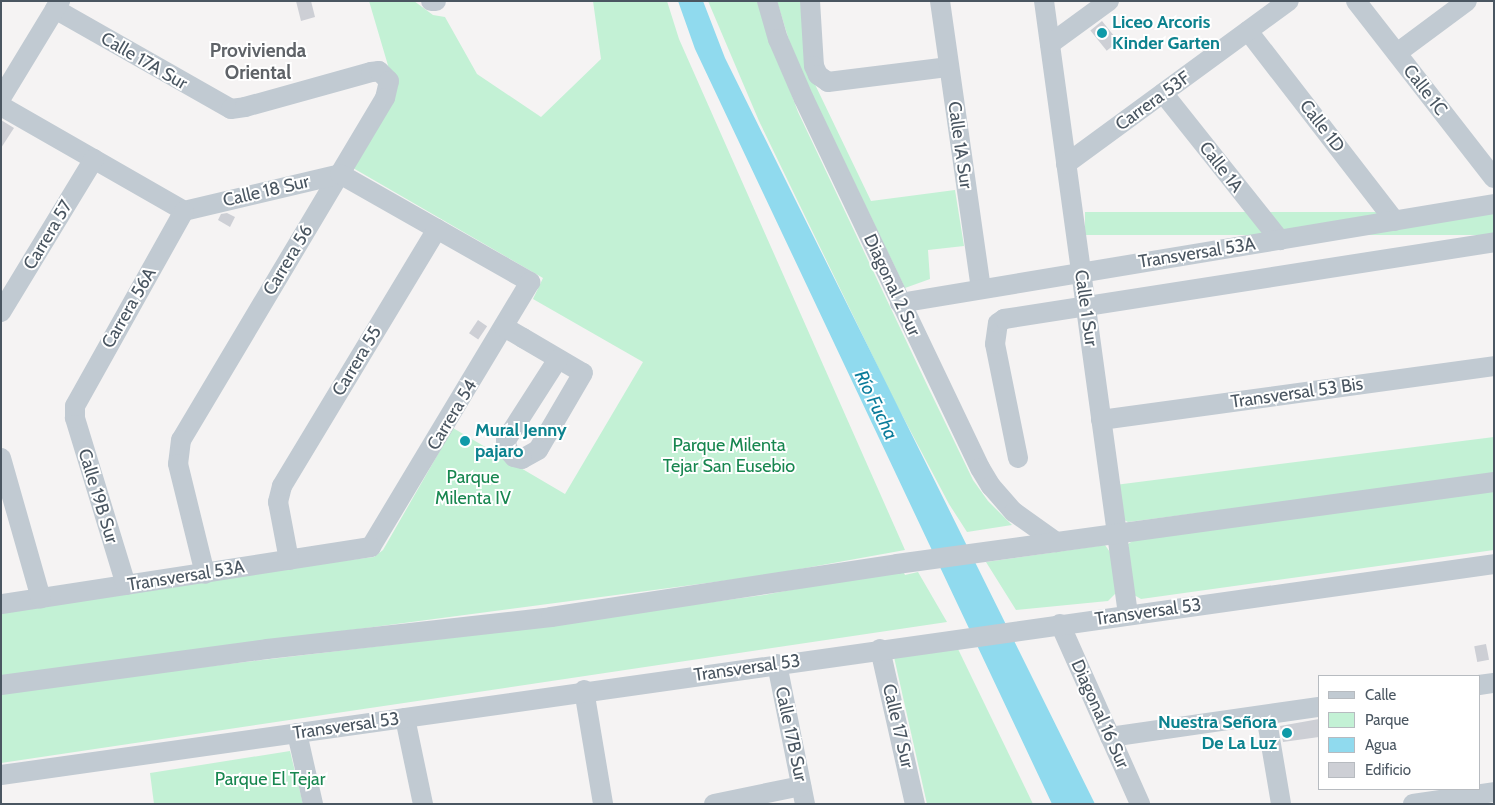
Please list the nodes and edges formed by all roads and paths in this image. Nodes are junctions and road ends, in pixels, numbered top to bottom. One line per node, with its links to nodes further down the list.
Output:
1 (431, 1): 2 (street)
2 (436, 1)
3 (767, 1): 32 (street, Diagonal 2 Sur)
4 (810, 1): 15 (street)
5 (940, 1): 15 (street, Calle 1A Sur)
6 (1044, 1): 13 (street, Calle 1 Sur)
7 (1109, 1): 13 (street)
8 (1289, 1): 12 (street, Carrera 53F)
9 (1356, 1): 14 (street, Calle 1C)
10 (1467, 1): 14 (street)
11 (58, 5): 16 (street, Calle 17A Sur); 18 (street)
12 (1248, 31): 17 (street, Carrera 53F); 26 (street, Calle 1D)
13 (1050, 44): 21 (street, Calle 1 Sur)
14 (1396, 54): 23 (street, Calle 1C)
15 (949, 66): 31 (street, Calle 1A Sur)
16 (379, 71): 22 (street, Carrera 56)
17 (1163, 93): 21 (street, Carrera 53F); 28 (street, Calle 1A)
18 (1, 98)
19 (1, 106): 20 (street)
20 (94, 159): 25 (street); 34 (street, Carrera 57)
21 (1066, 164): 30 (street, Calle 1 Sur)
22 (340, 174): 25 (street, Calle 18 Sur); 27 (street); 48 (street, Carrera 56)
23 (1494, 178)
24 (1494, 204): 26 (street, Transversal 53A)
25 (184, 211): 38 (street, Carrera 56A)
26 (1395, 221): 28 (street, Transversal 53A)
27 (437, 229): 35 (street, Carrera 54); 46 (street, Carrera 55)
28 (1280, 240): 30 (street, Transversal 53A)
29 (1494, 242): 33 (street, Transversal 53A)
30 (1081, 272): 31 (street, Transversal 53A); 33 (street, Calle 1 Sur)
31 (981, 289): 32 (street, Transversal 53A)
32 (900, 303): 44 (street, Diagonal 2 Sur)
33 (1086, 308): 39 (street, Calle 1 Sur); 41 (street, Transversal 53A)
34 (1, 312)
35 (504, 327): 36 (street); 45 (street, Carrera 54)
36 (558, 359): 36 (street)
37 (1494, 366): 39 (street, Transversal 53 Bis)
38 (75, 406): 49 (street, Calle 19B Sur)
39 (1101, 420): 43 (street, Calle 1 Sur)
40 (1, 458): 50 (street)
41 (1018, 458)
42 (1494, 482): 43 (street)
43 (1117, 534): 44 (street); 52 (street, Calle 1 Sur)
44 (1056, 542): 57 (street)
45 (371, 547): 46 (street, Transversal 53A)
46 (290, 560): 48 (street, Transversal 53A)
47 (1494, 564): 52 (street, Transversal 53)
48 (205, 574): 49 (street, Transversal 53A)
49 (126, 585): 50 (street, Transversal 53A)
50 (40, 598): 51 (street, Transversal 53A)
51 (1, 604)
52 (1128, 614): 53 (street, Transversal 53)
53 (1060, 624): 54 (street, Transversal 53); 64 (street, Diagonal 16 Sur)
54 (880, 649): 55 (street, Transversal 53); 72 (street, Calle 17 Sur)
55 (777, 664): 59 (street, Transversal 53); 67 (street, Calle 17B Sur)
56 (1494, 682): 58 (street)
57 (1, 685)
58 (1480, 685)
59 (584, 690): 62 (street, Transversal 53); 70 (street)
60 (1318, 707): 61 (street)
61 (1266, 715): 64 (street); 74 (street)
62 (405, 718): 63 (street, Transversal 53); 69 (street)
63 (297, 733): 65 (street, Transversal 53); 68 (street)
64 (1110, 737): 73 (street, Diagonal 16 Sur)
65 (1, 775)
66 (1494, 792): 75 (street)
67 (803, 795): 71 (street)
68 (314, 804)
69 (422, 804)
70 (603, 804)
71 (714, 804)
72 (915, 804)
73 (1140, 804)
74 (1281, 804)
75 (1413, 804)

